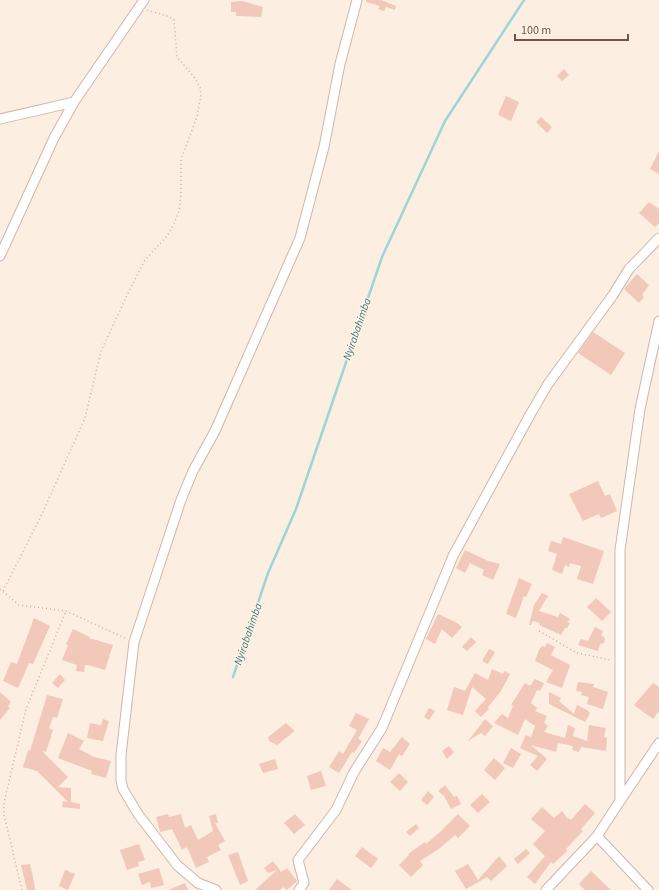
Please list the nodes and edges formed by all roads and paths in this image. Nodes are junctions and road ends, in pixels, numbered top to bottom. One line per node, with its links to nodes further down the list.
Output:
1 (358, 0): 12 (street)
2 (141, 4): 3 (street); 9 (path)
3 (74, 102): 4 (street); 6 (street)
4 (0, 119)
5 (659, 238): 19 (street)
6 (0, 256)
7 (659, 321): 13 (street)
8 (0, 589): 9 (path)
9 (3, 592): 10 (path)
10 (66, 611): 12 (path); 17 (path)
11 (539, 631): 13 (path)
12 (134, 642): 18 (street)
13 (619, 661): 15 (street)
14 (659, 743): 15 (street)
15 (620, 801): 16 (street)
16 (597, 836): 20 (street); 21 (street)
17 (22, 890)
18 (216, 890)
19 (300, 890)
20 (546, 890)
21 (648, 890)

